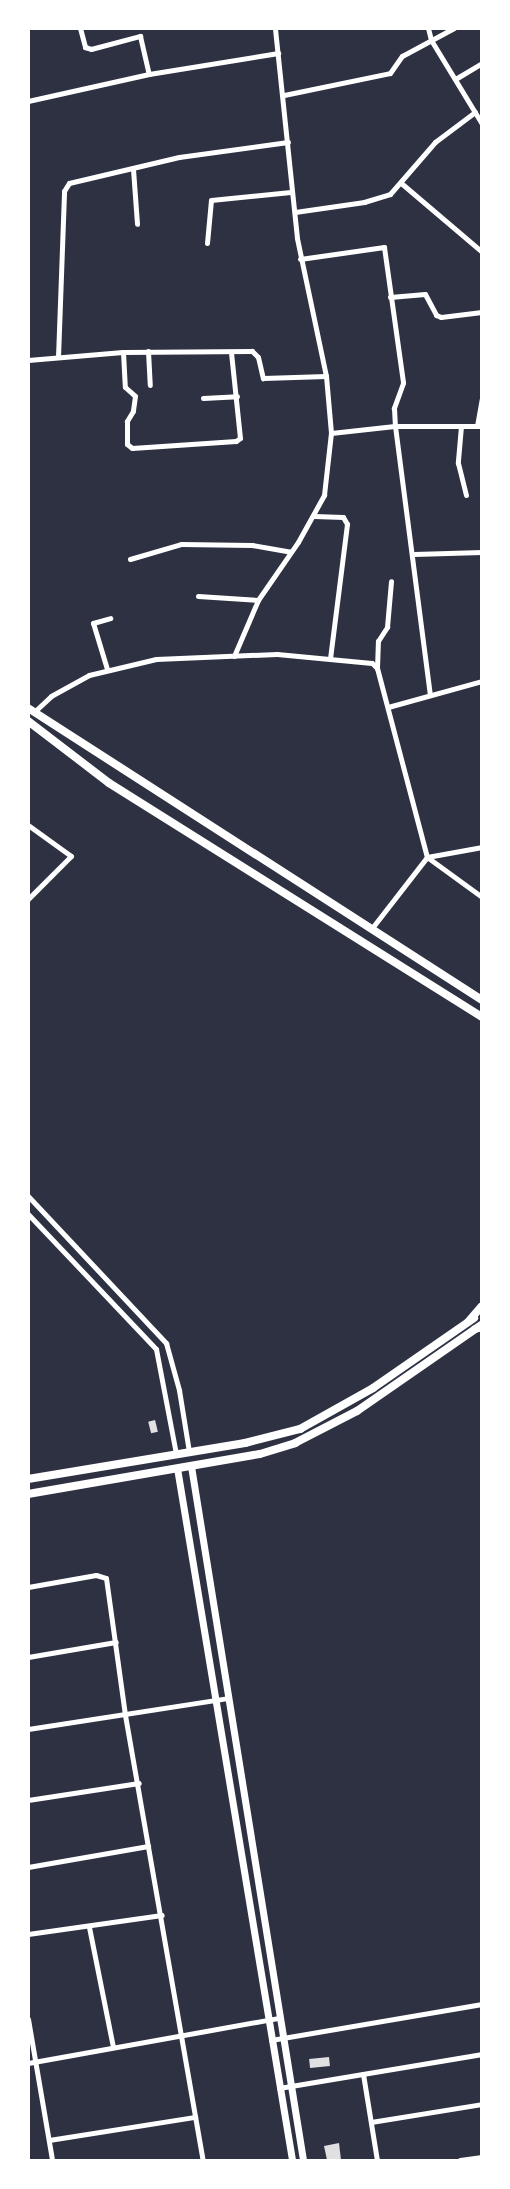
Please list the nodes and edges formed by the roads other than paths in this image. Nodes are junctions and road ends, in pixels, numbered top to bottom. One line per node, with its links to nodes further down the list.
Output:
1 (81, 28): 8 (street)
2 (428, 28): 5 (street)
3 (454, 28): 5 (street)
4 (277, 29): 6 (street)
5 (431, 40): 9 (street); 10 (street)
6 (278, 53): 8 (street); 10 (street)
7 (482, 63): 9 (street)
8 (149, 75): 11 (street)
9 (457, 78): 12 (street)
10 (284, 94): 14 (street)
11 (28, 101)
12 (475, 112): 13 (street); 16 (street)
13 (482, 124)
14 (288, 142): 15 (street); 17 (street)
15 (133, 169): 19 (street); 28 (street)
16 (401, 183): 18 (street); 21 (street)
17 (291, 192): 18 (street); 20 (street)
18 (295, 212): 22 (street)
19 (137, 224)
20 (207, 243)
21 (482, 252)
22 (300, 259): 23 (street); 30 (street)
23 (390, 297): 24 (street); 35 (street)
24 (482, 312)
25 (123, 351): 26 (street); 28 (street); 32 (street)
26 (148, 351): 27 (street); 31 (street)
27 (231, 352): 30 (street); 32 (street)
28 (58, 357): 29 (street)
29 (28, 360)
30 (326, 376): 38 (street)
31 (150, 385)
32 (237, 396): 33 (street)
33 (203, 398)
34 (482, 399): 37 (street)
35 (395, 426): 36 (street); 38 (street); 43 (street)
36 (461, 426): 37 (street); 39 (street)
37 (479, 426)
38 (331, 433): 40 (street)
39 (466, 495)
40 (314, 516): 41 (street); 50 (street)
41 (290, 552): 44 (street); 47 (street)
42 (482, 552): 43 (street)
43 (414, 554): 54 (street)
44 (130, 559)
45 (391, 581): 51 (street)
46 (198, 596): 47 (street)
47 (258, 600): 49 (street)
48 (110, 618): 52 (street)
49 (234, 656): 50 (street); 52 (street)
50 (330, 658): 51 (street)
51 (377, 668): 55 (street)
52 (107, 669): 56 (street)
53 (482, 681): 54 (street)
54 (430, 695): 55 (street)
55 (388, 707): 60 (street)
56 (31, 710): 63 (main road)
57 (28, 721): 65 (main road)
58 (28, 825): 62 (street)
59 (482, 847): 60 (street)
60 (427, 857): 61 (street); 63 (street)
61 (482, 897)
62 (28, 899)
63 (372, 928): 64 (main road)
64 (411, 954): 65 (main road); 66 (main road)
65 (401, 966): 67 (main road)
66 (482, 1000)
67 (482, 1017)
68 (28, 1196): 74 (street)
69 (28, 1214): 75 (street)
70 (482, 1306): 72 (main road)
71 (482, 1312): 72 (main road)
72 (468, 1322): 74 (main road)
73 (479, 1327): 76 (main road)
74 (189, 1452): 75 (main road)
75 (176, 1454): 78 (main road)
76 (191, 1466): 77 (main road); 83 (street)
77 (177, 1468): 79 (main road); 84 (street)
78 (28, 1479)
79 (28, 1494)
80 (28, 1587): 81 (street)
81 (116, 1642): 82 (street); 85 (street)
82 (28, 1657)
83 (228, 1698): 84 (street); 96 (street)
84 (213, 1701): 85 (street); 97 (street)
85 (125, 1715): 86 (street); 87 (street)
86 (28, 1729)
87 (139, 1783): 88 (street); 89 (street)
88 (28, 1800)
89 (148, 1846): 90 (street); 91 (street)
90 (28, 1867)
91 (162, 1915): 92 (street); 98 (street)
92 (90, 1926): 93 (street); 101 (street)
93 (28, 1934)
94 (482, 2004): 99 (street)
95 (28, 2019): 103 (street)
96 (279, 2019): 97 (street); 99 (street)
97 (268, 2021): 98 (street); 100 (street)
98 (182, 2037): 101 (street); 108 (street)
99 (282, 2038): 100 (street); 105 (street)
100 (271, 2040): 106 (street)
101 (113, 2047): 103 (street)
102 (482, 2054): 104 (street)
103 (32, 2062): 110 (street)
104 (363, 2073): 105 (street); 109 (street)
105 (291, 2086): 106 (street); 115 (street)
106 (279, 2088): 114 (street)
107 (482, 2104): 109 (street)
108 (195, 2117): 110 (street); 113 (street)
109 (371, 2122): 116 (street)
110 (49, 2140): 112 (street)
111 (482, 2157): 117 (street)
112 (52, 2160)
113 (203, 2160)
114 (292, 2160)
115 (303, 2160)
116 (377, 2160)
117 (460, 2160)

